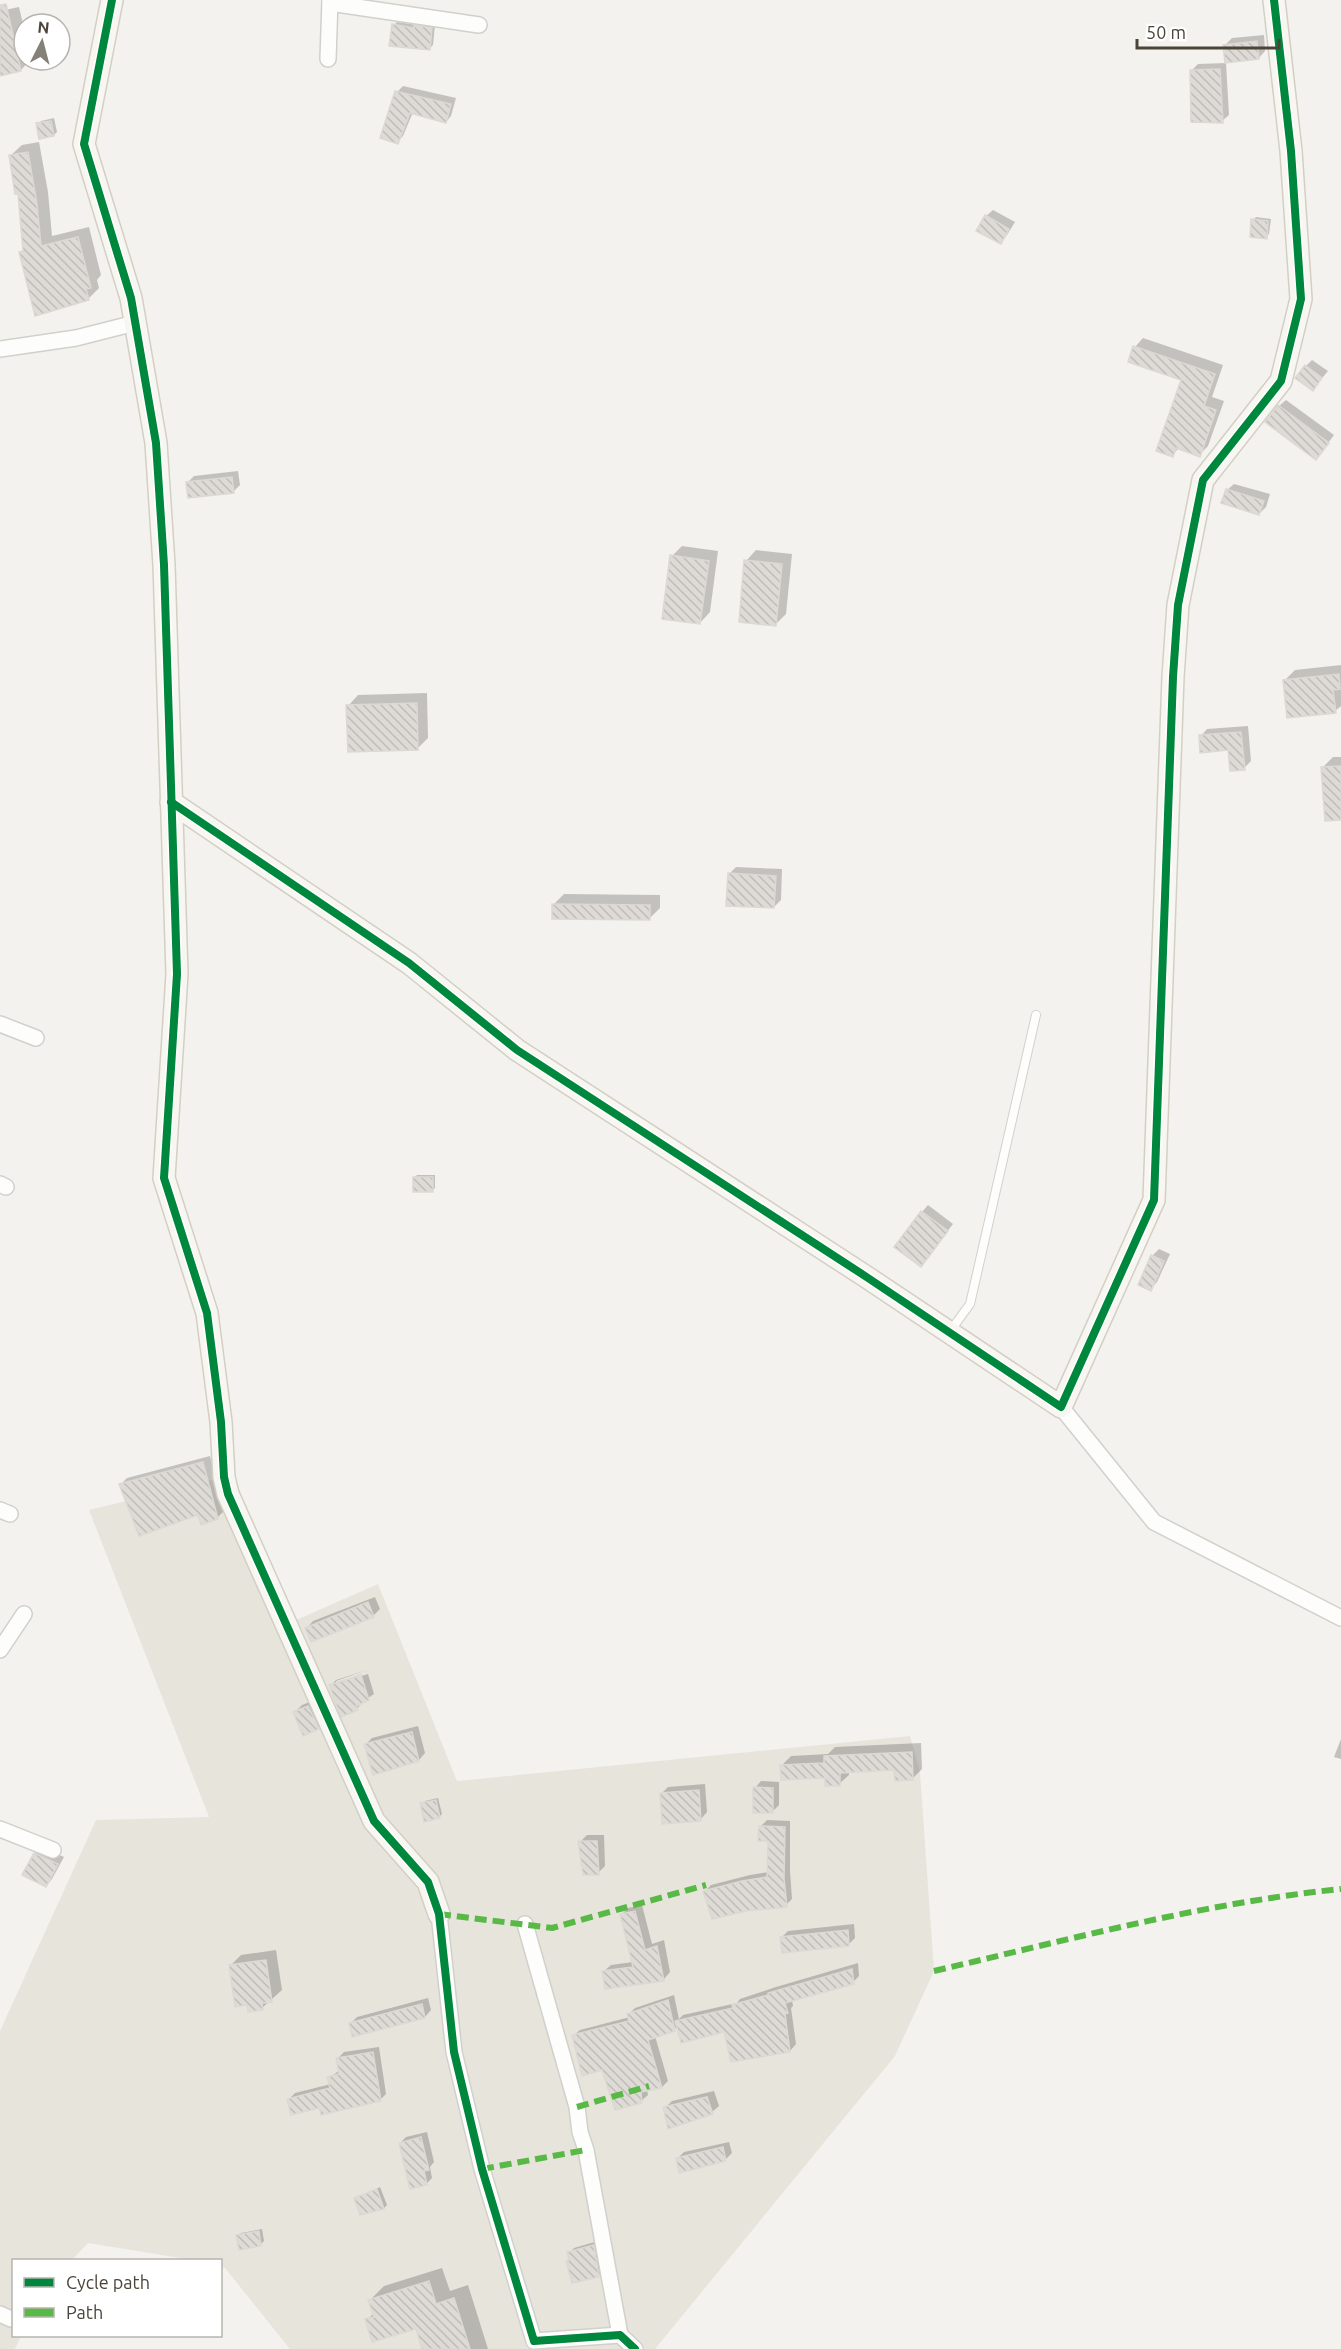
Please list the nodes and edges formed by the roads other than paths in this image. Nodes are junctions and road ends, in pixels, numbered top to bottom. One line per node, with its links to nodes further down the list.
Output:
1 (112, 0): 6 (street)
2 (1274, 0): 13 (street)
3 (330, 1): 4 (street); 5 (street)
4 (479, 25)
5 (328, 60)
6 (135, 322): 7 (street); 8 (street)
7 (0, 349)
8 (171, 802): 12 (street); 19 (street)
9 (1036, 1015): 12 (lane)
10 (0, 1024): 11 (street)
11 (36, 1038)
12 (948, 1334): 13 (street)
13 (1061, 1407): 15 (street)
14 (24, 1614): 16 (street)
15 (1341, 1618)
16 (0, 1650)
17 (0, 1829): 18 (street)
18 (53, 1850)
19 (439, 1914): 21 (street)
20 (525, 1924): 21 (street)
21 (620, 2335): 22 (street)
22 (635, 2349)

